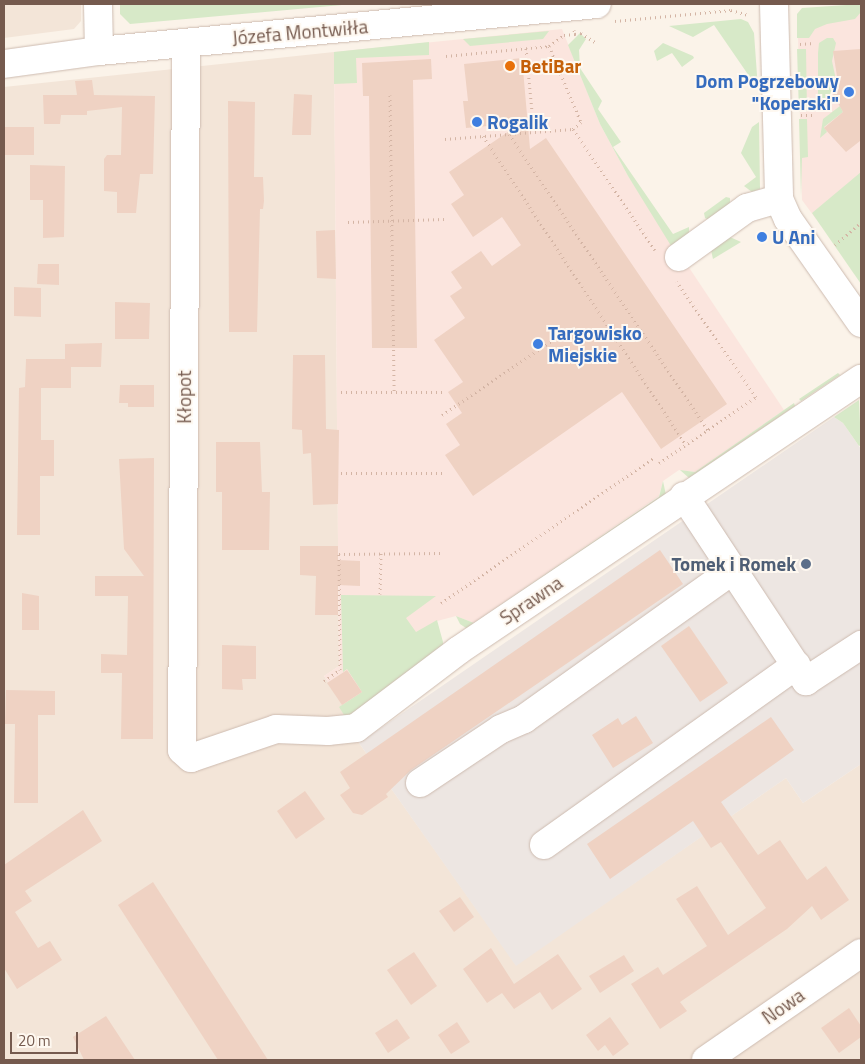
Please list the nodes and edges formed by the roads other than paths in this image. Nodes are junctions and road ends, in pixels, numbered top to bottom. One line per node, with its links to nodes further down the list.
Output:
1 (98, 4): 5 (street)
2 (763, 11): 7 (street)
3 (605, 13): 4 (street, Józefa Montwiłła)
4 (186, 43): 5 (street, Józefa Montwiłła); 15 (street, Kłopot)
5 (99, 51): 6 (street, Józefa Montwiłła)
6 (4, 64)
7 (779, 199): 8 (street); 9 (street)
8 (671, 265)
9 (861, 322)
10 (861, 379): 11 (street, Sprawna)
11 (684, 496): 12 (street); 15 (street, Sprawna)
12 (733, 570): 14 (street); 16 (street)
13 (861, 645): 14 (street)
14 (796, 665): 17 (street)
15 (182, 750)
16 (420, 783)
17 (544, 845)
18 (861, 953): 19 (street, Nowa)
19 (706, 1060)

